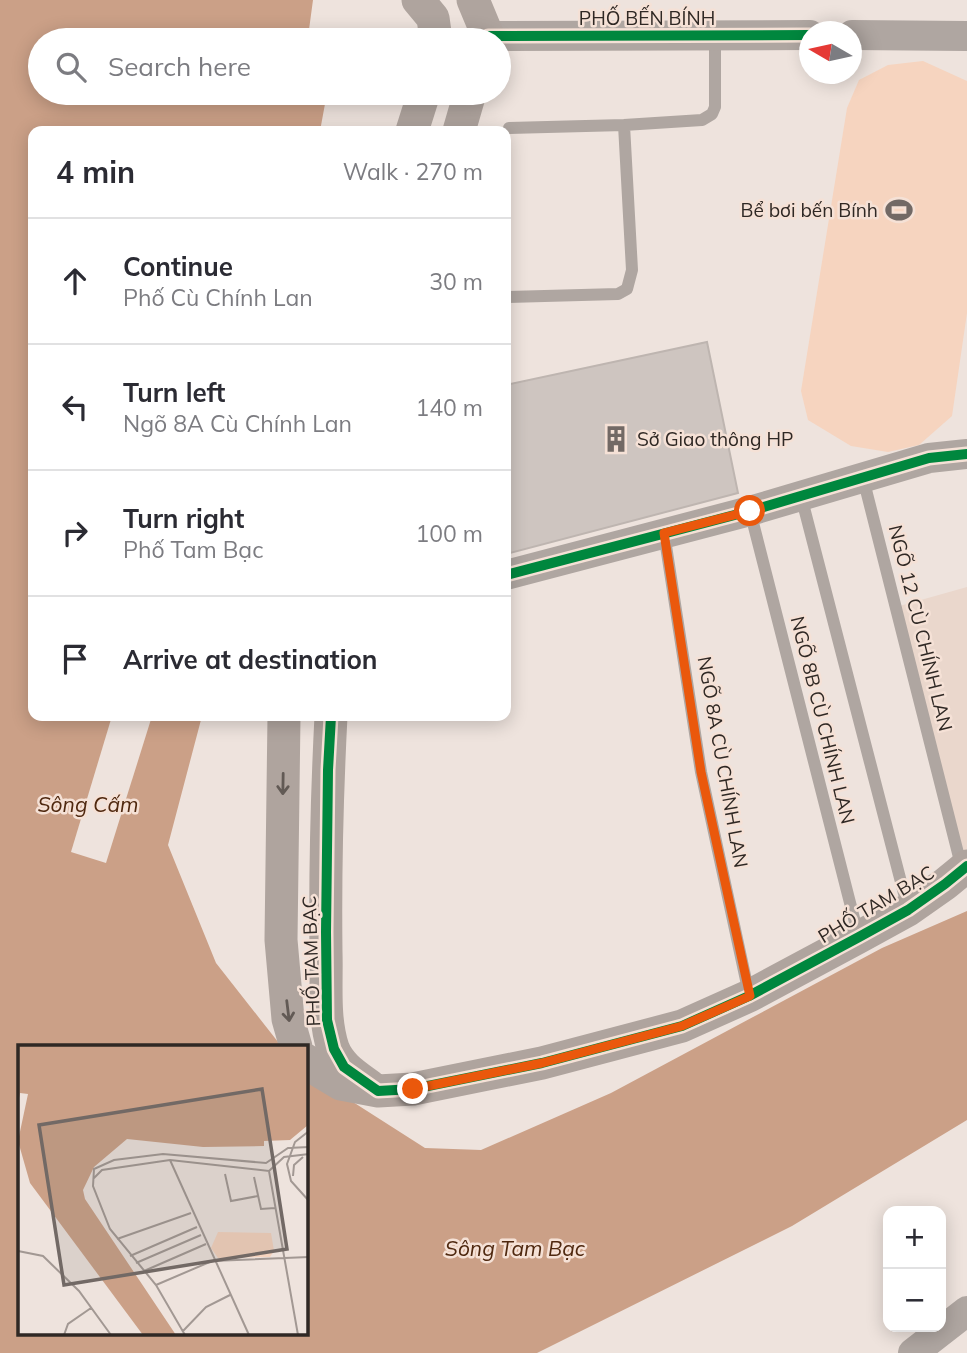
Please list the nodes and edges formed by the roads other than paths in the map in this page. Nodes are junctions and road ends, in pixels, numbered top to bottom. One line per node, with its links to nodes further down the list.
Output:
1 (418, 0): 3 (main road)
2 (473, 0): 4 (main road)
3 (434, 28)
4 (483, 28)
5 (715, 35): 6 (street, PHỐ BẾN BÍNH); 9 (street, PHỐ BẾN BÍNH); 12 (lane)
6 (799, 35)
7 (862, 35): 8 (street)
8 (967, 36)
9 (511, 38)
10 (420, 105): 13 (main road)
11 (467, 105): 14 (main road)
12 (624, 125): 15 (lane); 16 (lane)
13 (414, 126)
14 (460, 126)
15 (511, 128)
16 (511, 297)
17 (967, 454): 18 (street)
18 (863, 478): 19 (street); 25 (lane, NGÕ 12 CÙ CHÍNH LAN)
19 (801, 496): 20 (street); 26 (lane)
20 (750, 511): 21 (street); 27 (lane, NGÕ 8B CÙ CHÍNH LAN)
21 (664, 533): 22 (street); 28 (lane, NGÕ 8A CÙ CHÍNH LAN)
22 (511, 574)
23 (284, 721): 29 (main road, one-way to 29)
24 (331, 721): 31 (main road, PHỐ TAM BẠC)
25 (964, 867): 26 (main road, PHỐ TAM BẠC)
26 (908, 910): 27 (main road, PHỐ TAM BẠC)
27 (859, 937): 28 (main road, PHỐ TAM BẠC)
28 (750, 996): 31 (main road, PHỐ TAM BẠC)
29 (295, 1045)
30 (308, 1062): 31 (main road)
31 (378, 1091)
32 (967, 1311): 33 (street)
33 (913, 1353)

